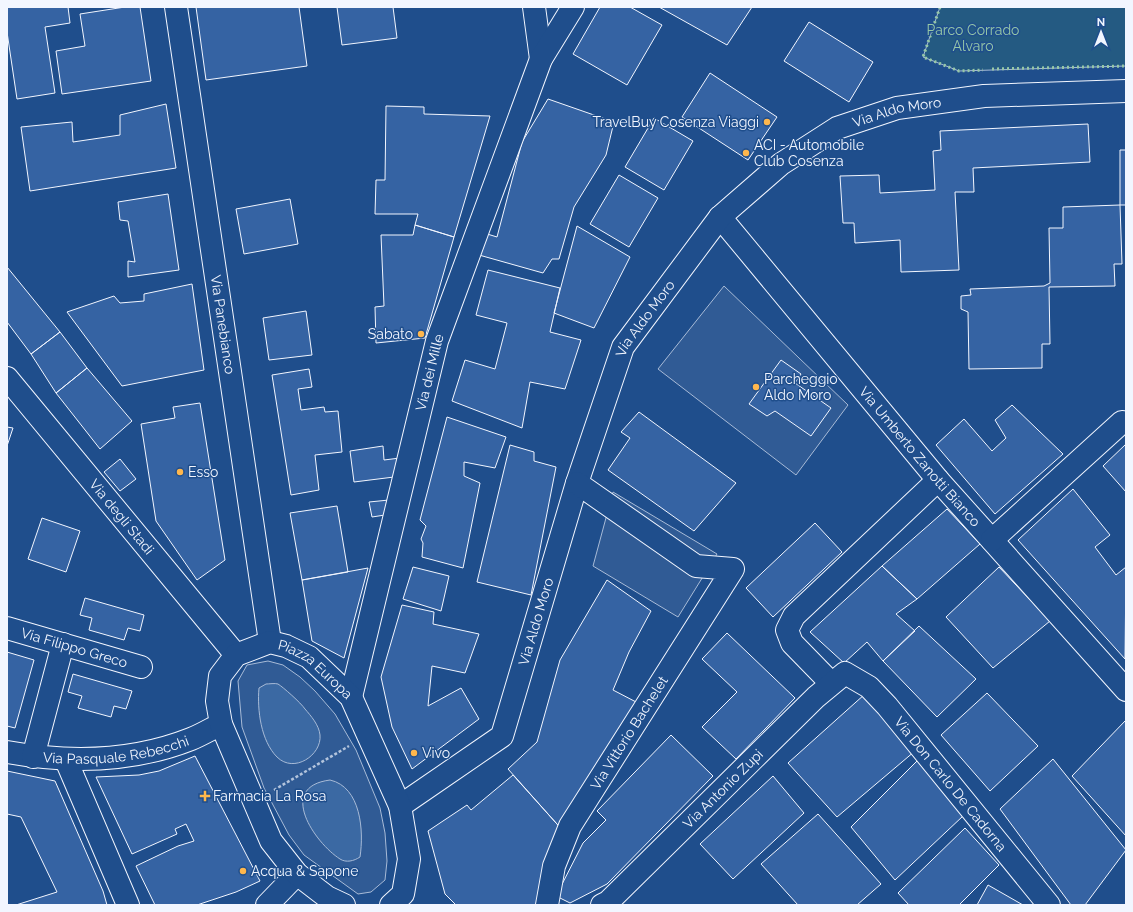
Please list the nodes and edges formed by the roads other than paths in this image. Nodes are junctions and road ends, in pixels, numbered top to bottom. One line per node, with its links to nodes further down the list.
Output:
1 (176, 7): 13 (street, Via Panebianco)
2 (534, 7): 4 (street, Via dei Mille)
3 (573, 7): 4 (street, Via dei Mille)
4 (541, 59): 19 (street, Via dei Mille)
5 (1126, 91): 6 (street, Via Aldo Moro)
6 (720, 217): 9 (street, Via Umberto Zanotti Bianco); 10 (street, Via Aldo Moro)
7 (7, 378): 15 (street, Via degli Stadi)
8 (1122, 422): 11 (street)
9 (938, 480): 11 (street, Via Umberto Zanotti Bianco); 17 (street, Via Don Carlo De Cadorna)
10 (577, 483): 24 (street, Via Aldo Moro); 30 (street, Via Vittorio Bachelet)
11 (992, 540): 18 (street, Via Umberto Zanotti Bianco)
12 (7, 628): 14 (street, Via Filippo Greco)
13 (270, 642): 15 (street, Piazza Europa); 19 (street, Piazza Europa)
14 (63, 644): 16 (street, Via Filippo Greco); 22 (street)
15 (236, 655): 20 (street)
16 (141, 667)
17 (838, 678): 31 (street, Via Antonio Zupi); 32 (street, Via Don Carlo De Cadorna)
18 (1126, 690)
19 (351, 696): 24 (street, Piazza Europa)
20 (221, 724): 23 (street, Via Pasquale Rebecchi); 25 (street)
21 (7, 752): 22 (street, Via Pasquale Rebecchi)
22 (33, 757): 23 (street, Via Pasquale Rebecchi)
23 (66, 760): 28 (street)
24 (400, 806): 26 (street, Piazza Europa)
25 (297, 874): 27 (street); 29 (street)
26 (403, 901)
27 (265, 904)
28 (128, 905)
29 (344, 905)
30 (547, 905)
31 (602, 905)
32 (1049, 905)

